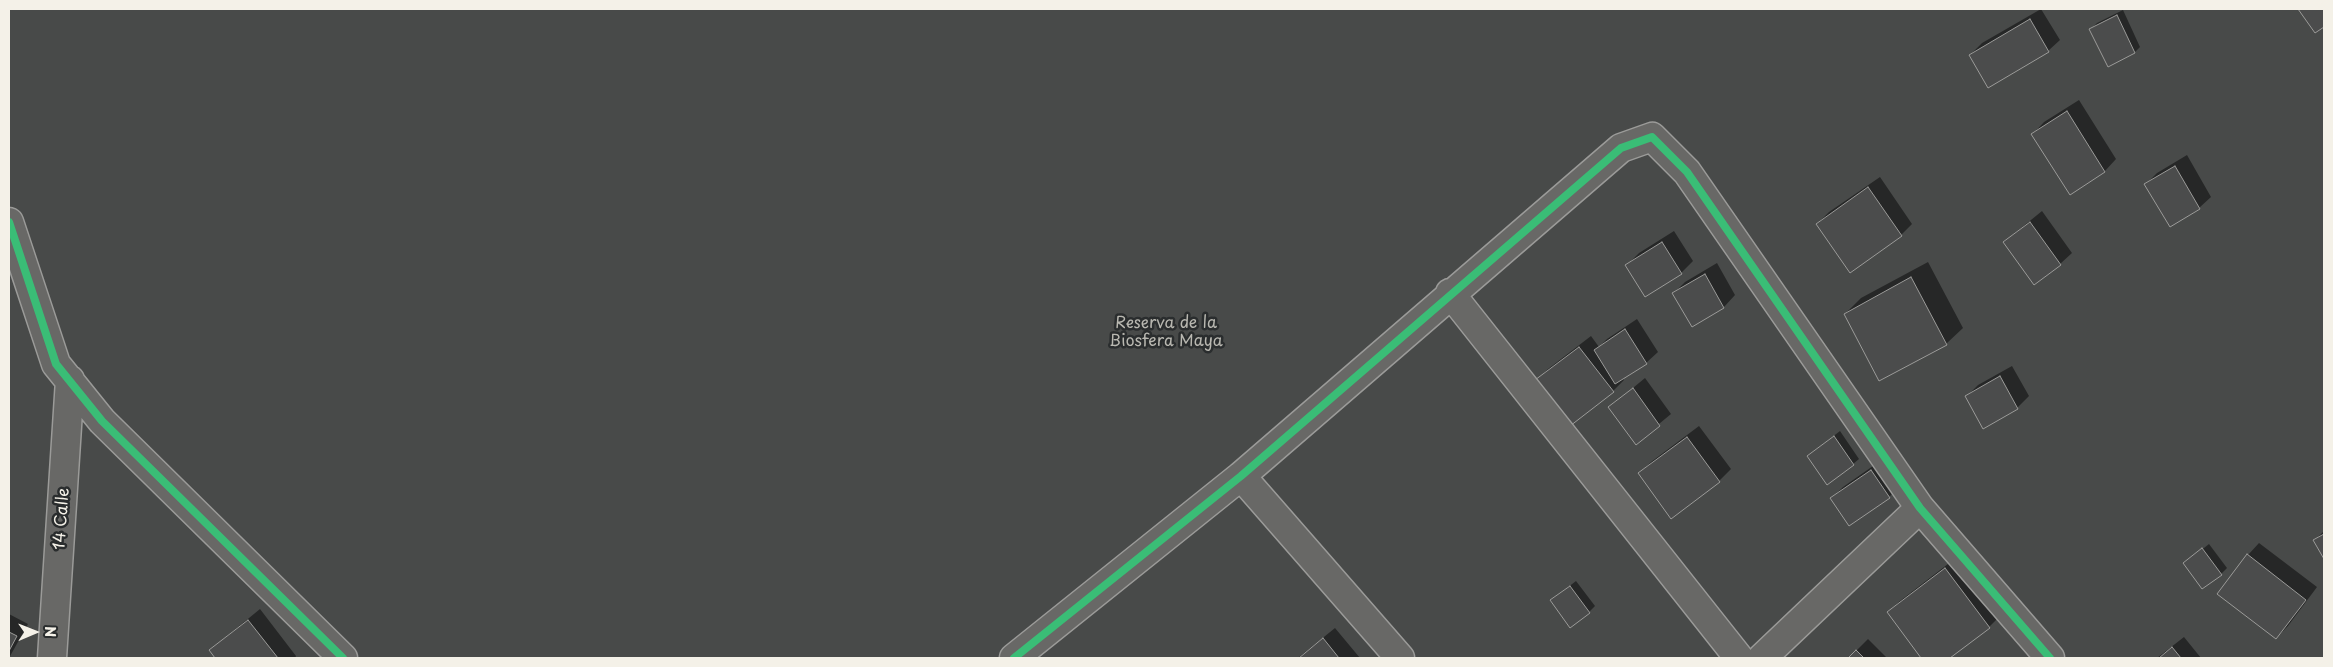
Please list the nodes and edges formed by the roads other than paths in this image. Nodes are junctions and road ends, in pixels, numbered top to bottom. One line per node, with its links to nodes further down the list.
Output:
1 (9, 222): 3 (street)
2 (1450, 293): 4 (street); 5 (street); 10 (street)
3 (70, 380): 6 (street, 14 Calle); 7 (street)
4 (1241, 476): 8 (street); 9 (street)
5 (1920, 508): 11 (street); 12 (street)
6 (52, 658)
7 (343, 658)
8 (1014, 658)
9 (1400, 658)
10 (1740, 658)
11 (1762, 658)
12 (2050, 658)

